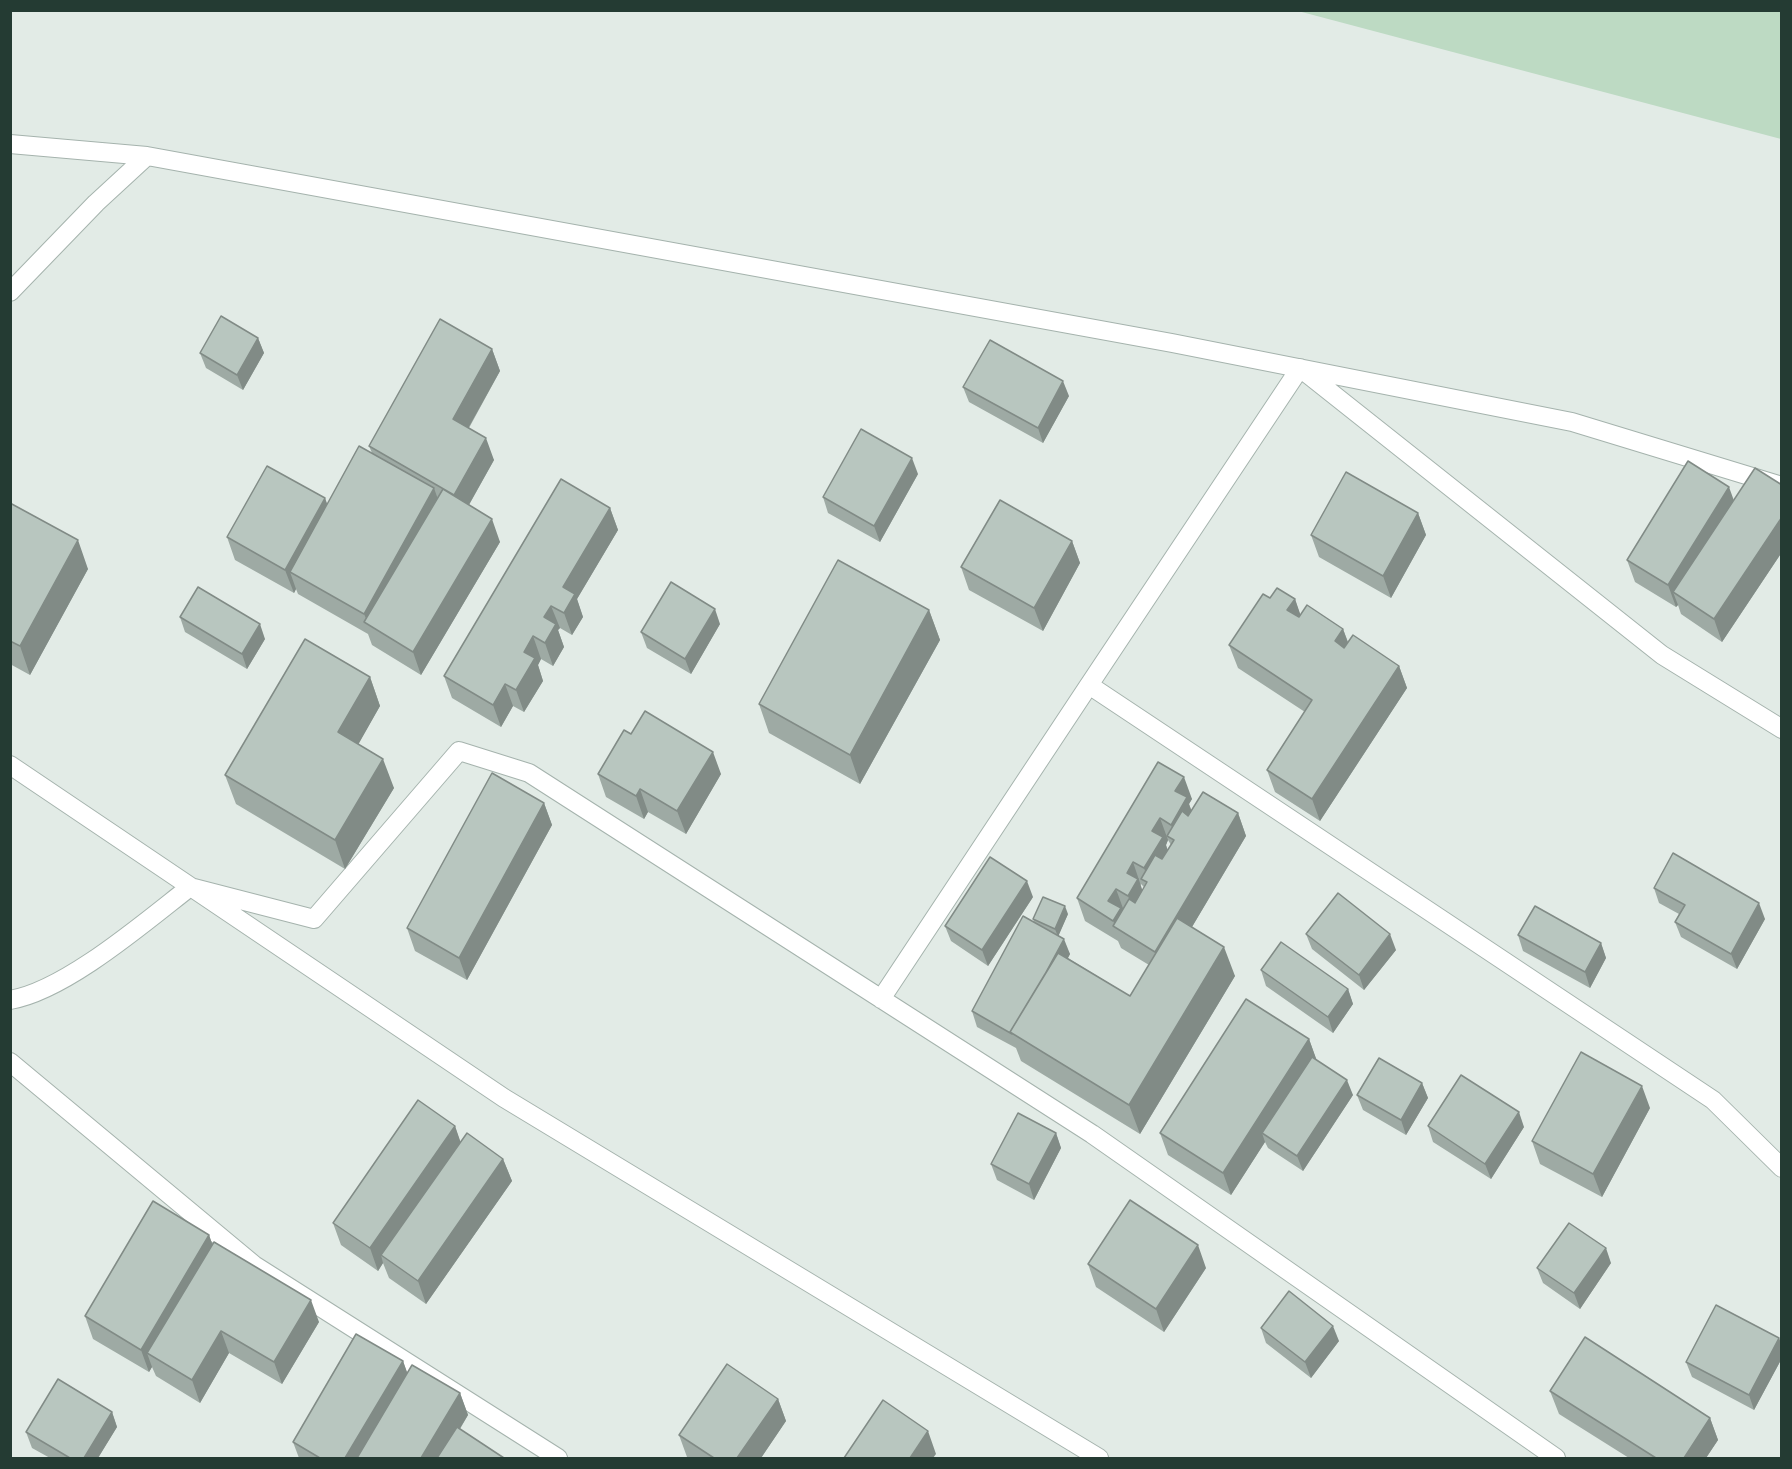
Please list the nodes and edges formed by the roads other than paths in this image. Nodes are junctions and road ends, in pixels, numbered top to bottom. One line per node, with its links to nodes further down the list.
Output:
1 (10, 144): 2 (street)
2 (147, 156): 3 (street); 4 (street)
3 (10, 292)
4 (1300, 368): 5 (street); 6 (street); 7 (street)
5 (1782, 486)
6 (1089, 685): 10 (street); 13 (street)
7 (1782, 729)
8 (10, 765): 9 (street)
9 (190, 887): 10 (street); 11 (street); 15 (street)
10 (881, 999): 16 (street)
11 (10, 1000)
12 (10, 1062): 14 (street)
13 (1782, 1168)
14 (558, 1458)
15 (1099, 1458)
16 (1556, 1458)

